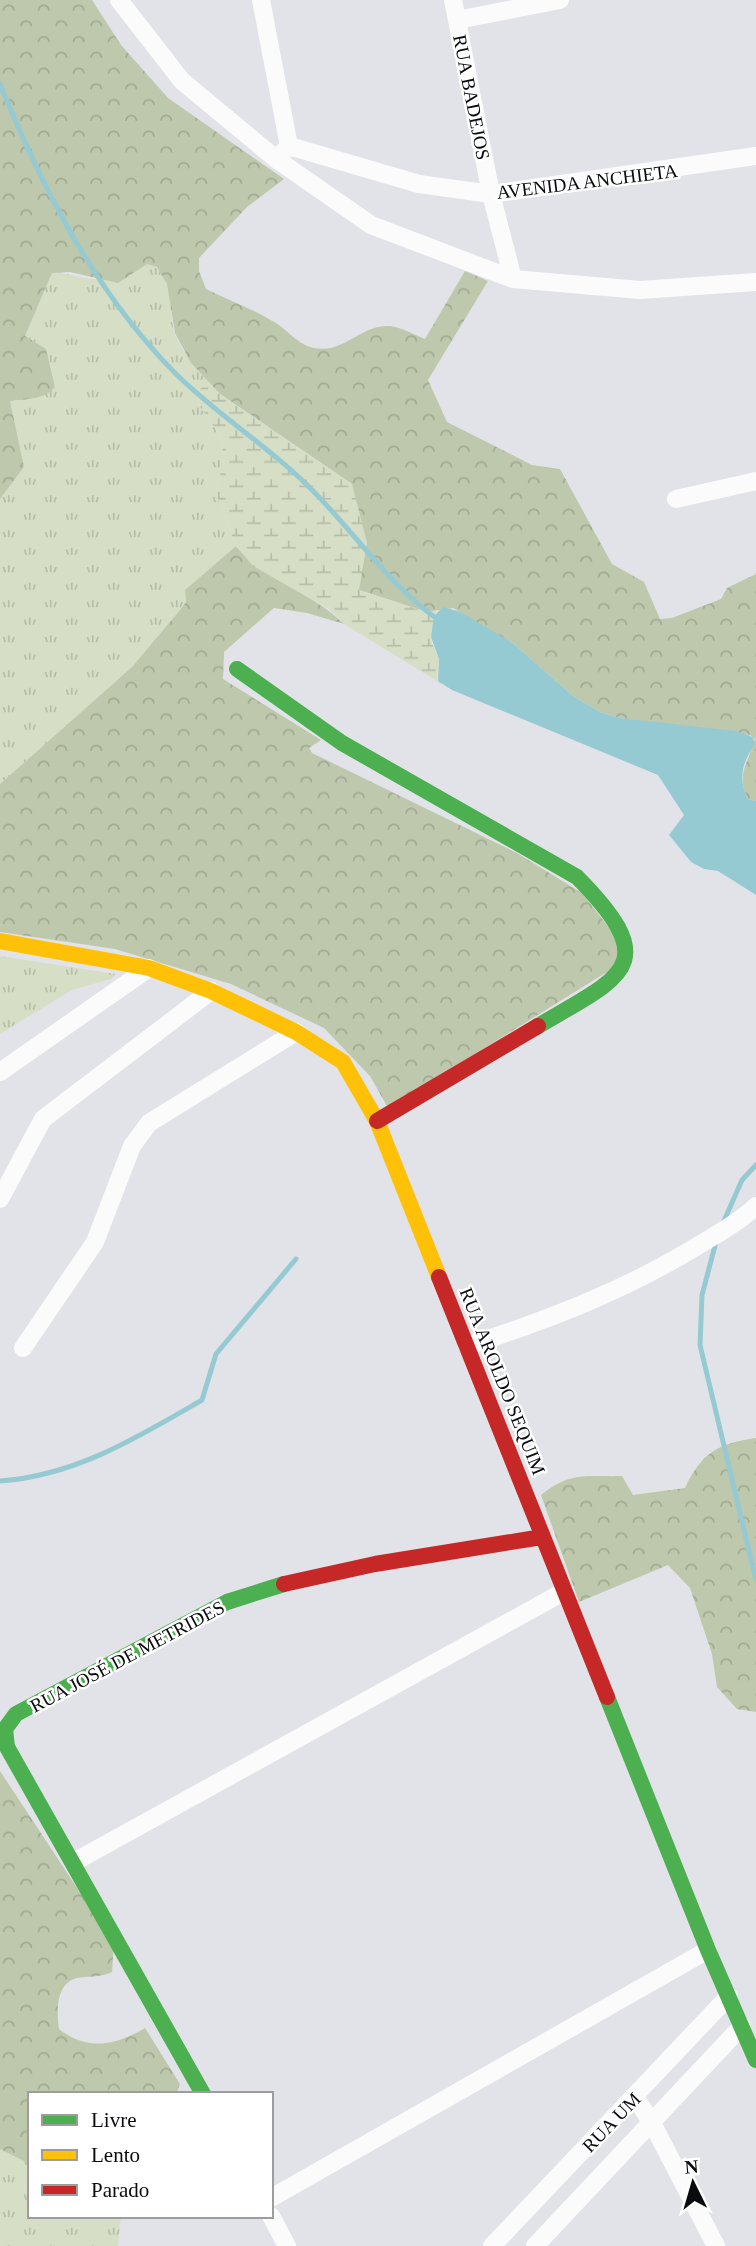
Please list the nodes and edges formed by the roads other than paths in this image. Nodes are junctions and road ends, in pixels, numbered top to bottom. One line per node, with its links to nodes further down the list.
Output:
1 (119, 0): 8 (street)
2 (261, 0): 6 (street)
3 (453, 0): 5 (street, RUA BADEJOS)
4 (560, 0): 5 (street)
5 (457, 20): 9 (street, RUA BADEJOS)
6 (289, 146): 8 (street); 9 (street, AVENIDA ANCHIETA)
7 (756, 156): 9 (street, AVENIDA ANCHIETA)
8 (276, 159): 10 (street)
9 (491, 194): 10 (street, RUA BADEJOS)
10 (513, 279): 11 (street)
11 (756, 282)
12 (756, 481): 13 (street)
13 (676, 499)
14 (237, 669): 20 (street)
15 (0, 941): 16 (street, RUA AROLDO SEQUIM)
16 (149, 968): 17 (street, RUA AROLDO SEQUIM); 19 (street)
17 (211, 991): 18 (street, RUA AROLDO SEQUIM); 21 (street)
18 (296, 1032): 20 (street, RUA AROLDO SEQUIM); 24 (street)
19 (0, 1072)
20 (377, 1121): 23 (street, RUA AROLDO SEQUIM)
21 (0, 1199)
22 (756, 1206): 23 (street)
23 (467, 1346): 25 (street, RUA AROLDO SEQUIM)
24 (23, 1348)
25 (542, 1537): 26 (street, RUA AROLDO SEQUIM); 27 (street, RUA JOSÉ DE METRIDES)
26 (565, 1591): 27 (street); 28 (street, RUA AROLDO SEQUIM)
27 (74, 1862): 32 (street, RUA JOSÉ DE METRIDES)
28 (708, 1950): 29 (street, RUA AROLDO SEQUIM); 35 (street)
29 (729, 1996): 30 (street, RUA AROLDO SEQUIM); 33 (street, RUA UM)
30 (742, 2026): 31 (street, RUA AROLDO SEQUIM); 34 (street, RUA UM)
31 (756, 2060)
32 (202, 2092)
33 (635, 2097): 34 (street); 38 (street, RUA UM)
34 (652, 2123): 39 (street, RUA UM); 40 (street)
35 (273, 2197)
36 (272, 2218): 37 (street)
37 (287, 2246)
38 (492, 2246)
39 (535, 2246)
40 (716, 2246)

